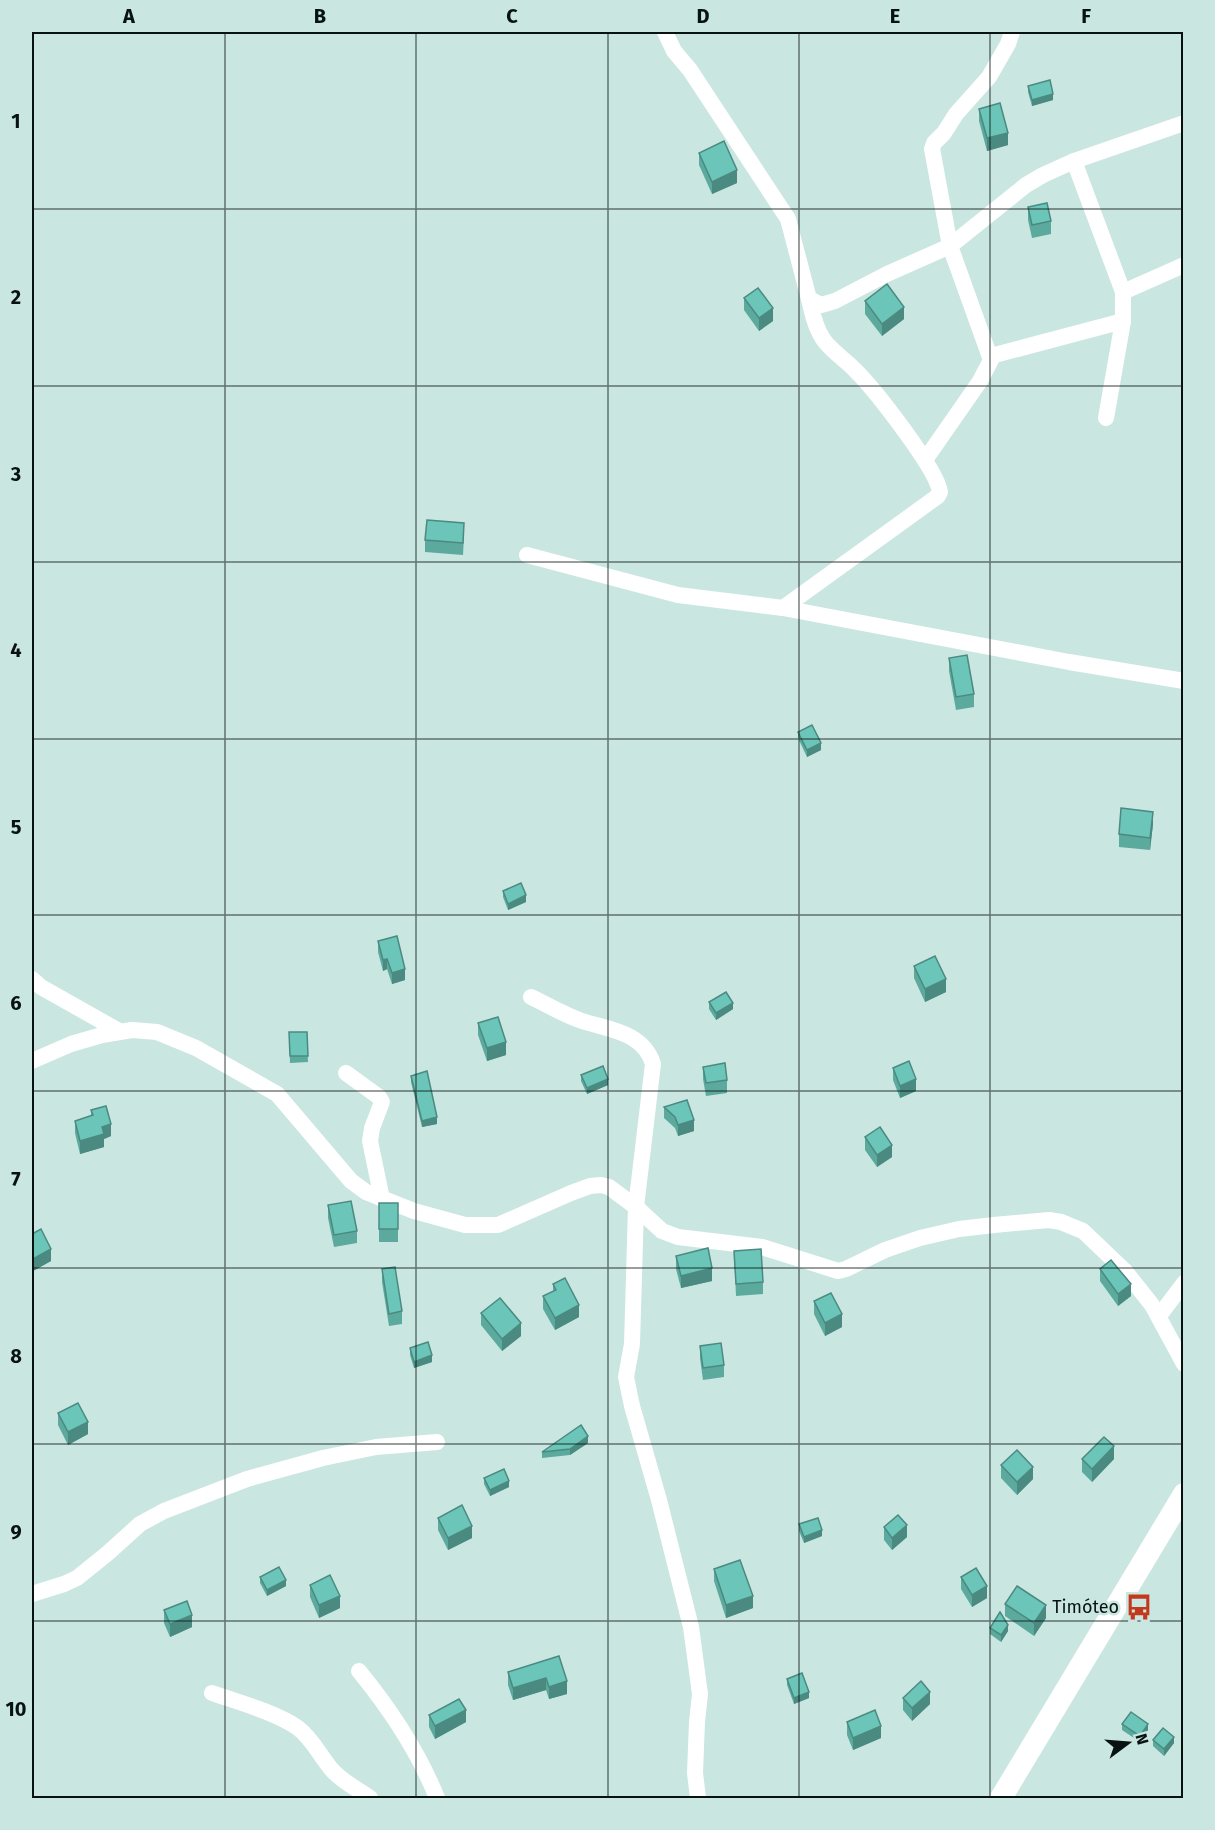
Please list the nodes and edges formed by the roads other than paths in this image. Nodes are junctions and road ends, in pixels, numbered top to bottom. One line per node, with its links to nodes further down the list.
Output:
1 (665, 32): 8 (street)
2 (1012, 32): 5 (street)
3 (1184, 123): 4 (street)
4 (1074, 161): 5 (street); 7 (street)
5 (950, 246): 8 (street); 10 (street)
6 (1184, 265): 7 (street)
7 (1123, 292): 9 (street)
8 (809, 299): 12 (street)
9 (1123, 321): 10 (street); 11 (street)
10 (991, 356): 12 (street)
11 (1106, 418)
12 (925, 460): 14 (street)
13 (527, 555): 14 (street)
14 (783, 608): 15 (street)
15 (1184, 681)
16 (32, 979): 18 (street)
17 (531, 997): 22 (street)
18 (119, 1031): 19 (street); 21 (street)
19 (32, 1061)
20 (346, 1073): 21 (street)
21 (382, 1199): 22 (street)
22 (636, 1206): 24 (street); 33 (street)
23 (1184, 1283): 24 (street)
24 (1159, 1316): 25 (street)
25 (1184, 1364)
26 (437, 1442): 28 (street)
27 (1184, 1494): 34 (street)
28 (32, 1594)
29 (359, 1671): 32 (street)
30 (212, 1693): 31 (street)
31 (370, 1798)
32 (437, 1798)
33 (698, 1798)
34 (1001, 1798)

